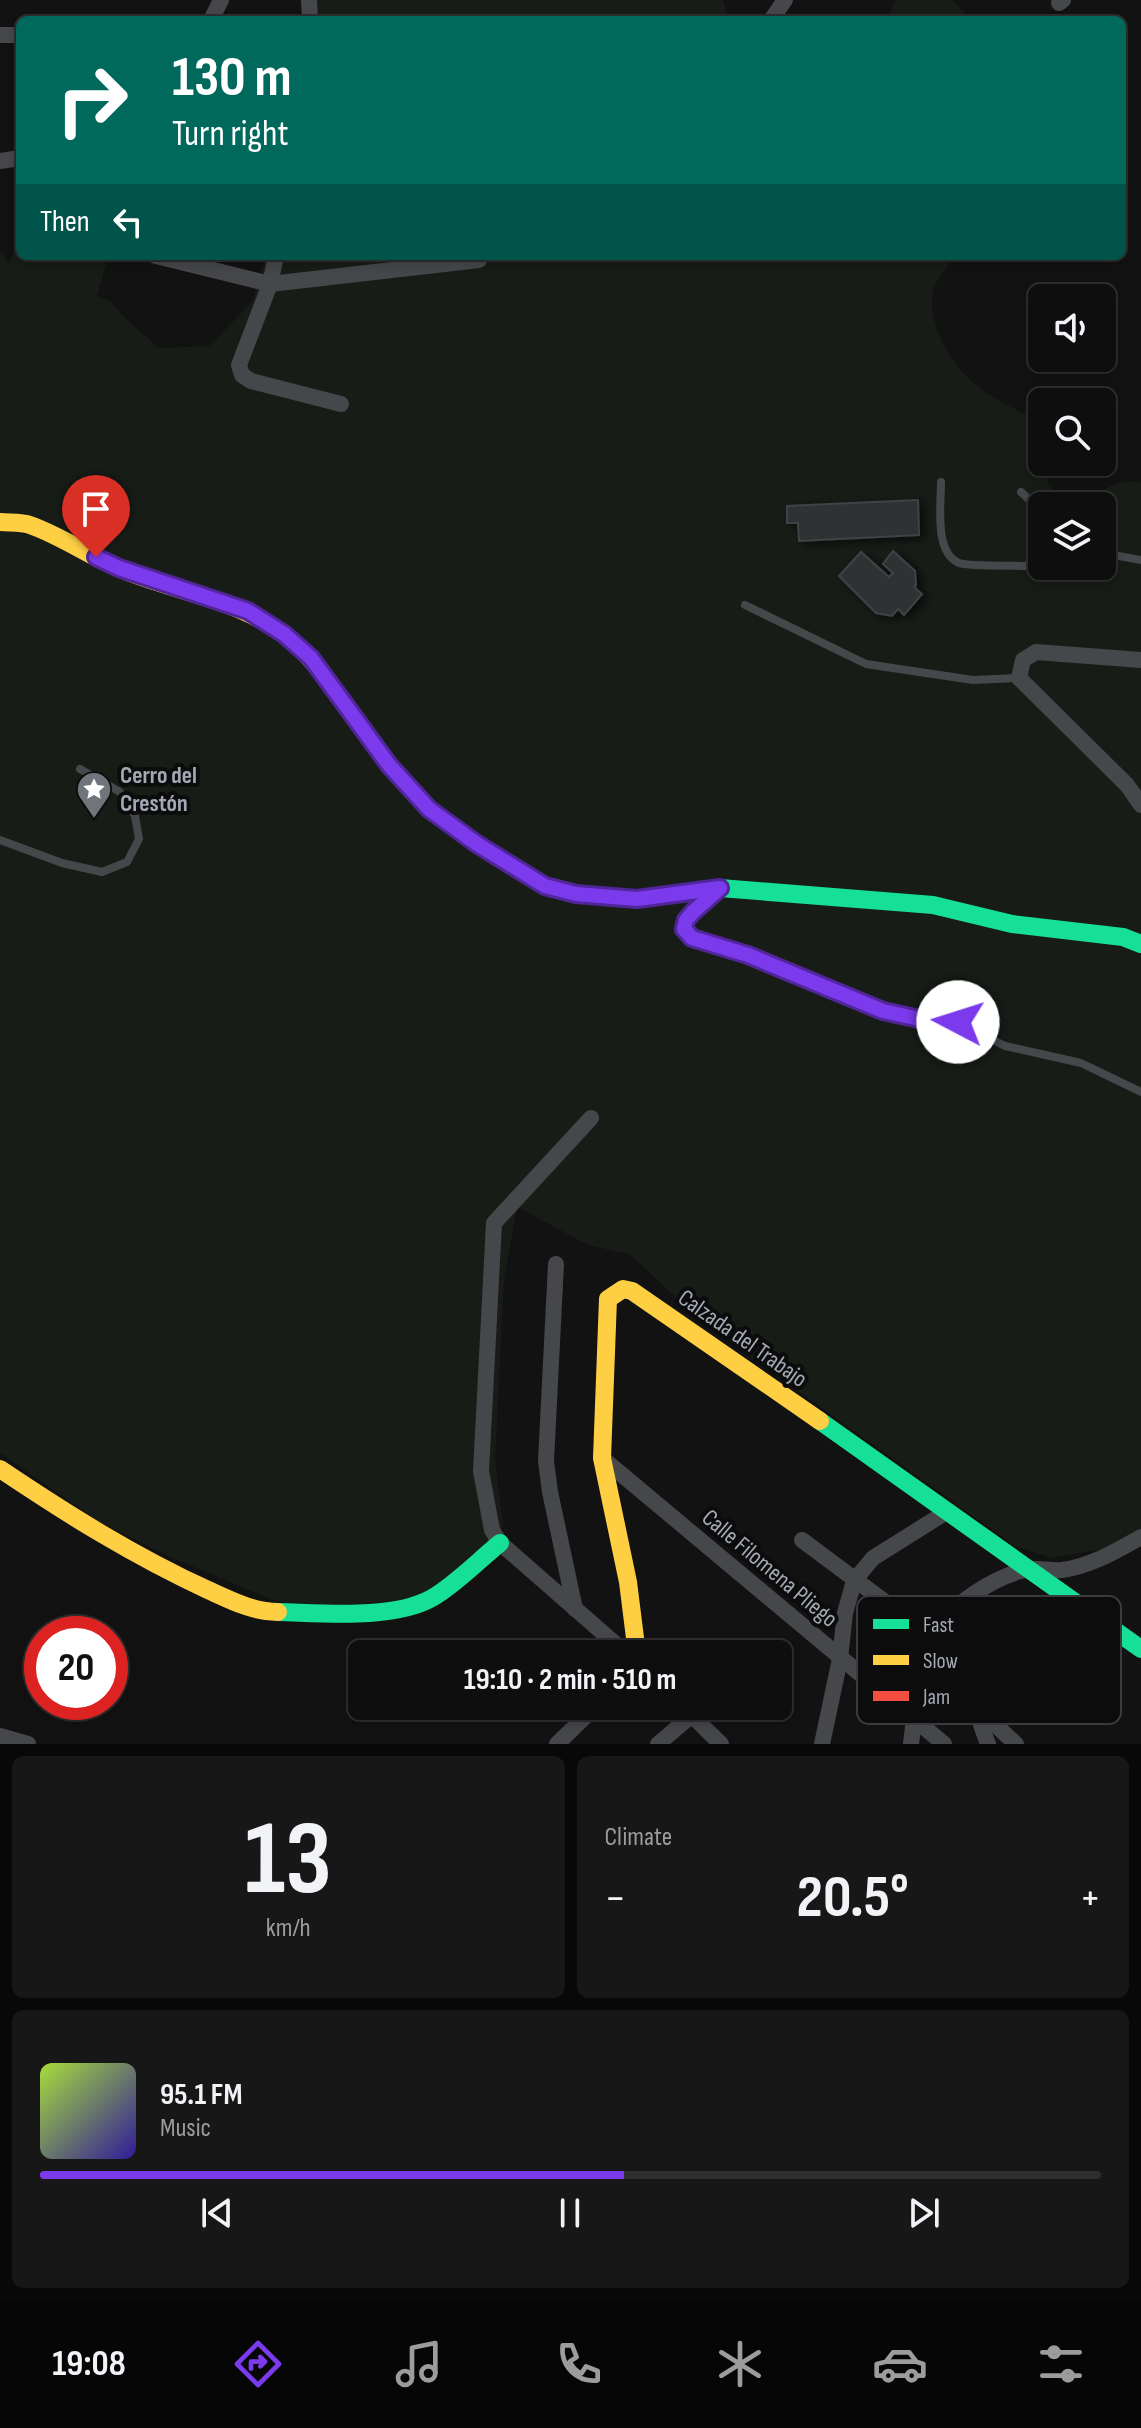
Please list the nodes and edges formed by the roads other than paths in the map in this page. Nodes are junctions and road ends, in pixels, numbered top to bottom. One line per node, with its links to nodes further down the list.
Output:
1 (172, 260): 4 (street)
2 (275, 260): 4 (street)
3 (479, 260): 4 (street)
4 (270, 284): 5 (street)
5 (341, 404)
6 (941, 482): 12 (lane)
7 (1021, 492): 8 (lane)
8 (1028, 499)
9 (0, 522): 19 (street)
10 (1116, 556): 11 (lane)
11 (1141, 560)
12 (1028, 566)
13 (745, 605): 15 (lane)
14 (1141, 660): 15 (street)
15 (1019, 678): 17 (street)
16 (80, 769): 18 (lane)
17 (1141, 805)
18 (0, 840)
19 (720, 888): 20 (street); 21 (lane)
20 (1141, 944)
21 (1141, 1092)
22 (591, 1118): 27 (street)
23 (556, 1264): 35 (street)
24 (602, 1458): 26 (street, Calzada del Trabajo); 38 (street, Calzada del Trabajo); 40 (street, Calle Filomena Pliego)
25 (0, 1469): 27 (street)
26 (948, 1511): 30 (street, Calzada del Trabajo); 31 (street)
27 (496, 1536): 35 (street)
28 (1141, 1537): 30 (street)
29 (802, 1540): 31 (street)
30 (1027, 1569): 33 (street); 34 (street, Calzada del Trabajo)
31 (854, 1581): 32 (street); 40 (street)
32 (875, 1596)
33 (969, 1596)
34 (1066, 1596)
35 (575, 1609): 37 (street)
36 (1121, 1635): 39 (street, Calzada del Trabajo)
37 (611, 1640)
38 (635, 1640)
39 (1141, 1649)
40 (840, 1659): 41 (street, Calle Filomena Pliego); 54 (street)
41 (857, 1673)
42 (582, 1720): 51 (street)
43 (678, 1720): 52 (street)
44 (697, 1720): 53 (street)
45 (914, 1724): 55 (street)
46 (918, 1724): 56 (street, Calle Filomena Pliego)
47 (982, 1724): 57 (street)
48 (994, 1724): 58 (street)
49 (0, 1736): 50 (street)
50 (28, 1744)
51 (557, 1744)
52 (658, 1744)
53 (721, 1744)
54 (822, 1744)
55 (911, 1744)
56 (944, 1744)
57 (988, 1744)
58 (1016, 1744)

